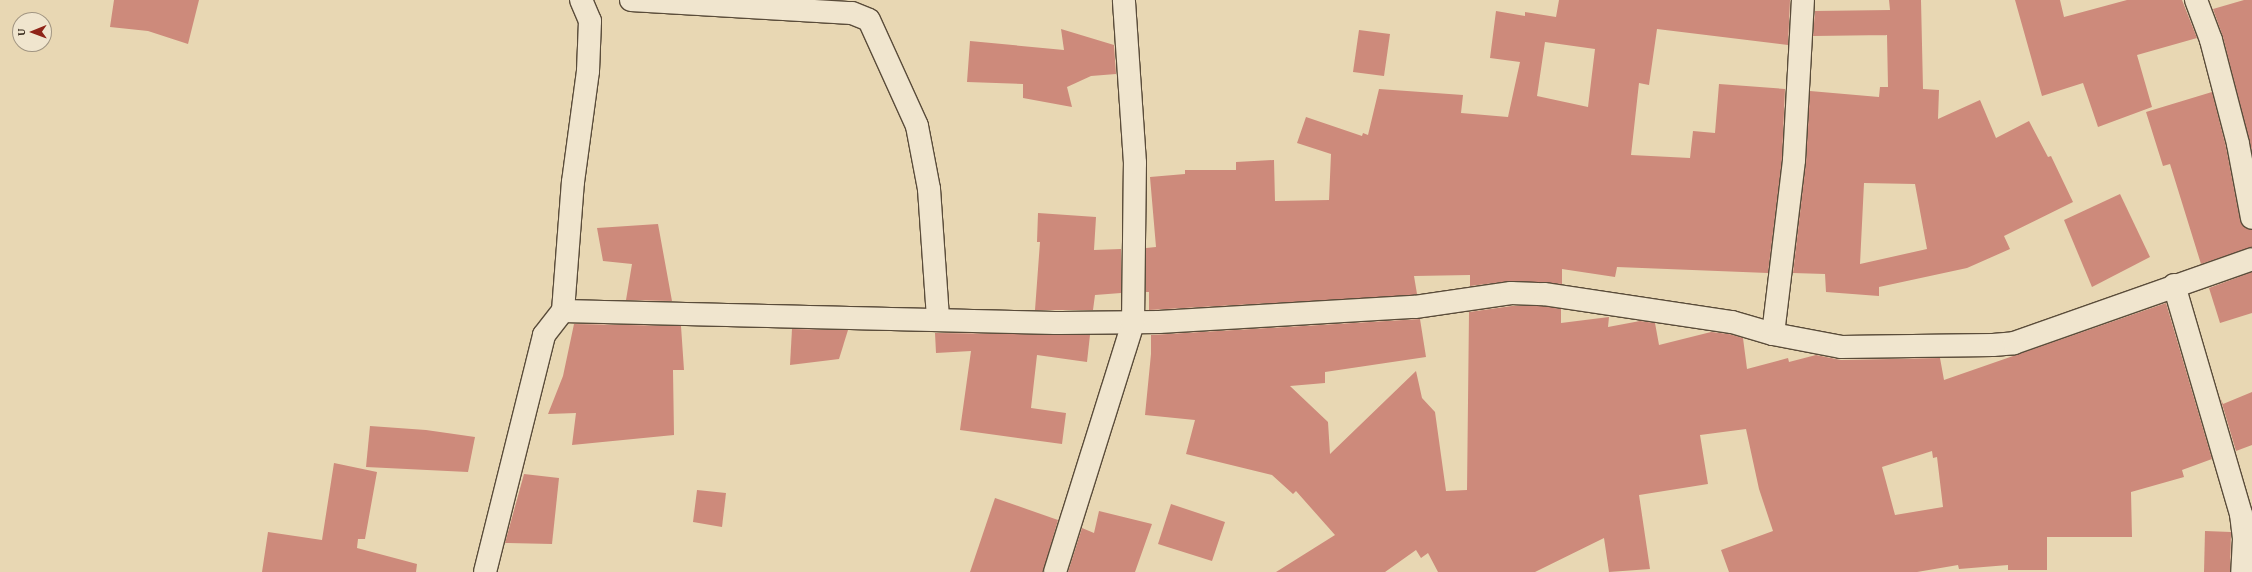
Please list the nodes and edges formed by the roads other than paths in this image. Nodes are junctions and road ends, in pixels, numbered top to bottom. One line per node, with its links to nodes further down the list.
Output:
1 (581, 0): 9 (street)
2 (632, 0): 10 (street)
3 (1124, 0): 11 (street)
4 (1803, 0): 12 (street)
5 (2196, 0): 6 (street)
6 (2252, 218)
7 (2252, 259): 8 (street)
8 (2174, 285): 12 (street); 15 (street)
9 (563, 311): 10 (street); 13 (street)
10 (938, 319): 11 (street)
11 (1134, 323): 12 (street); 14 (street)
12 (1772, 334)
13 (485, 572)
14 (1055, 572)
15 (2242, 572)

